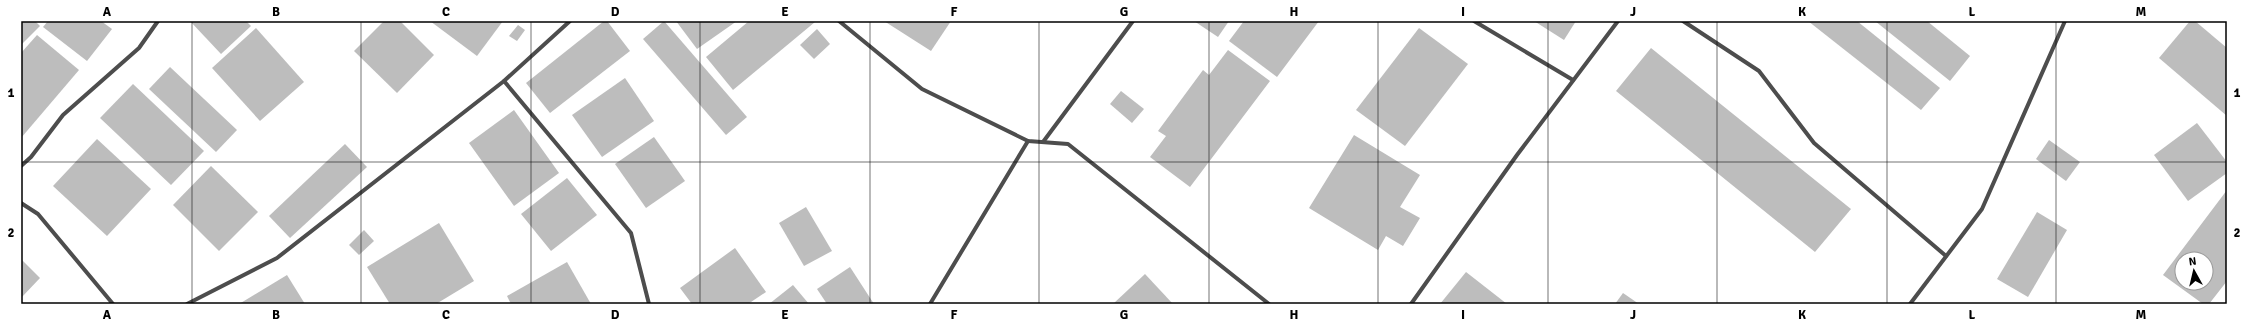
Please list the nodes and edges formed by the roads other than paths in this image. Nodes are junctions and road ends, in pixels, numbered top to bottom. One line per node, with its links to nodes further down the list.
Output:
1 (158, 21): 13 (street)
2 (570, 21): 10 (street)
3 (839, 21): 11 (street)
4 (1133, 21): 12 (street)
5 (1474, 21): 9 (street)
6 (1618, 21): 9 (street)
7 (1683, 21): 15 (street)
8 (2066, 21): 15 (street)
9 (1573, 80): 21 (street)
10 (504, 81): 17 (street); 18 (street)
11 (1028, 141): 12 (street); 19 (street)
12 (1044, 142): 20 (street)
13 (21, 166)
14 (21, 203): 16 (street)
15 (1946, 256): 22 (street)
16 (113, 304)
17 (187, 304)
18 (649, 304)
19 (930, 304)
20 (1268, 304)
21 (1411, 304)
22 (1910, 304)

